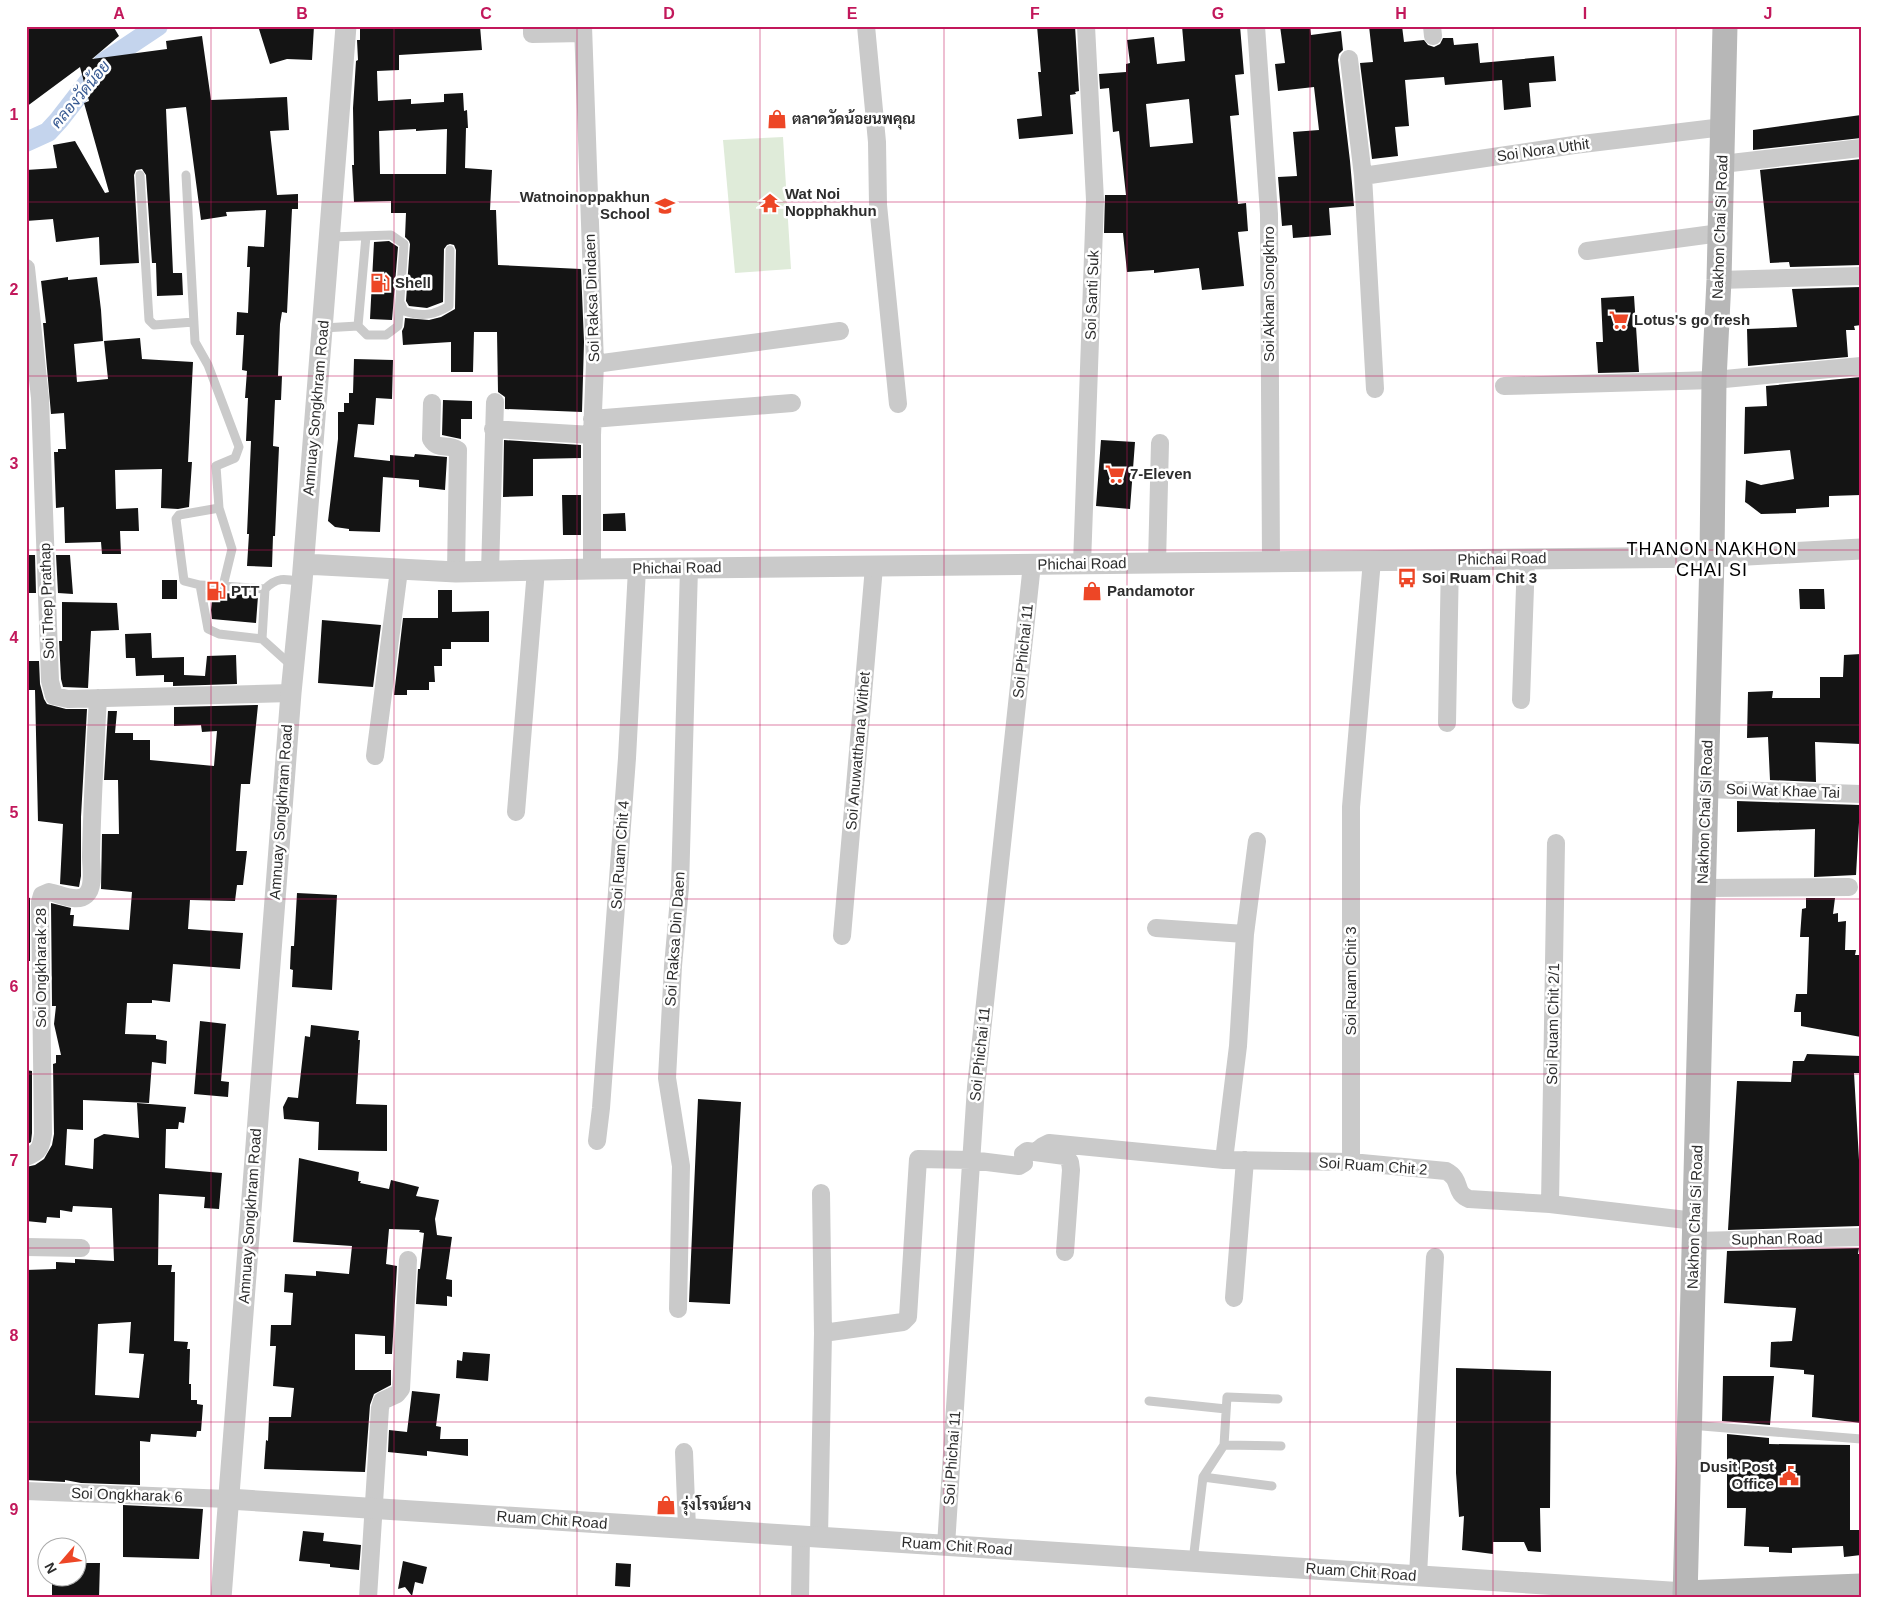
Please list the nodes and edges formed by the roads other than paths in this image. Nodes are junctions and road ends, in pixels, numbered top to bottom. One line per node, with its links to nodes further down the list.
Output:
1 (346, 26): 17 (street, Amnuay Songkhram Road)
2 (532, 26): 7 (street)
3 (866, 26): 36 (street)
4 (1086, 26): 50 (street, Soi Santi Suk)
5 (1256, 26): 47 (street, Soi Akhan Songkhro)
6 (1725, 26): 9 (main road, Nakhon Chai Si Road)
7 (583, 30): 28 (street, Soi Raksa Dindaen)
8 (1349, 59): 14 (street)
9 (1723, 127): 11 (main road, Nakhon Chai Si Road); 14 (street, Soi Nora Uthit)
10 (1861, 148): 11 (street)
11 (1722, 164): 15 (main road, Nakhon Chai Si Road)
12 (140, 175): 24 (lane)
13 (186, 175): 24 (lane)
14 (1363, 176): 32 (street)
15 (1720, 233): 19 (street); 22 (main road, Nakhon Chai Si Road)
16 (366, 236): 17 (lane); 23 (lane); 25 (lane)
17 (330, 237): 26 (street, Amnuay Songkhram Road)
18 (450, 250): 23 (lane)
19 (1587, 251)
20 (26, 268): 37 (street, Soi Thep Prathap)
21 (1861, 276): 22 (street)
22 (1719, 280): 30 (main road, Nakhon Chai Si Road)
23 (401, 304): 25 (lane)
24 (194, 322): 41 (lane)
25 (358, 326): 26 (lane)
26 (323, 328): 59 (street, Amnuay Songkhram Road)
27 (840, 331): 28 (street)
28 (595, 364): 38 (street, Soi Raksa Dindaen)
29 (1861, 366): 30 (street)
30 (1714, 380): 31 (street); 43 (main road, Nakhon Chai Si Road)
31 (1504, 386)
32 (1375, 389)
33 (495, 402): 39 (street)
34 (432, 403): 58 (street)
35 (792, 403): 38 (street)
36 (898, 404)
37 (33, 421): 66 (street, Soi Thep Prathap)
38 (592, 427): 39 (street); 53 (street, Soi Raksa Dindaen)
39 (493, 429): 57 (street)
40 (1160, 442): 48 (street)
41 (219, 508): 60 (lane); 61 (lane)
42 (1861, 549): 43 (street, Phichai Road)
43 (1712, 556): 44 (street, Phichai Road); 70 (main road, Nakhon Chai Si Road)
44 (1526, 558): 45 (street, Phichai Road); 67 (street)
45 (1450, 559): 46 (street, Phichai Road); 68 (street)
46 (1372, 560): 47 (street, Phichai Road); 86 (street, Soi Ruam Chit 3)
47 (1271, 562): 48 (street, Phichai Road)
48 (1157, 563): 50 (street, Phichai Road)
49 (1032, 564): 50 (street, Phichai Road); 51 (street, Phichai Road); 83 (street, Soi Phichai 11)
50 (1082, 564)
51 (874, 566): 52 (street, Phichai Road); 79 (street, Soi Anuwatthana Withet)
52 (688, 568): 54 (street, Phichai Road); 97 (street, Soi Raksa Din Daen)
53 (592, 569): 54 (street, Phichai Road); 56 (street, Phichai Road)
54 (637, 569): 80 (street, Soi Ruam Chit 4)
55 (399, 570): 58 (street, Phichai Road); 59 (street, Phichai Road); 69 (street)
56 (536, 570): 57 (street, Phichai Road); 72 (street)
57 (490, 571): 58 (street, Phichai Road)
58 (456, 572)
59 (303, 573): 62 (lane); 64 (street, Amnuay Songkhram Road)
60 (200, 585): 61 (lane); 63 (lane)
61 (223, 586): 62 (lane)
62 (265, 590): 63 (lane)
63 (262, 639): 64 (lane)
64 (294, 668): 65 (street, Amnuay Songkhram Road)
65 (291, 693): 66 (street, Soi Thep Prathap); 110 (street, Amnuay Songkhram Road)
66 (98, 698): 82 (street, Soi Ongkharak 28)
67 (1521, 700)
68 (1446, 723)
69 (375, 756)
70 (1706, 788): 71 (street, Soi Wat Khae Tai); 76 (main road, Nakhon Chai Si Road)
71 (1861, 794)
72 (516, 812)
73 (1257, 841): 78 (street)
74 (1556, 843): 88 (street, Soi Ruam Chit 2/1)
75 (1850, 887): 76 (street)
76 (1703, 888): 89 (main road, Nakhon Chai Si Road)
77 (1156, 928): 78 (street)
78 (1245, 934): 84 (street)
79 (842, 936)
80 (597, 1142)
81 (1037, 1151): 83 (street); 84 (street, Soi Ruam Chit 2); 93 (street)
82 (26, 1156)
83 (970, 1160): 98 (street); 114 (street, Soi Phichai 11)
84 (1224, 1160): 85 (street, Soi Ruam Chit 2)
85 (1245, 1160): 86 (street, Soi Ruam Chit 2); 96 (street)
86 (1352, 1162): 88 (street, Soi Ruam Chit 2)
87 (821, 1193): 98 (street)
88 (1550, 1204): 89 (street, Soi Ruam Chit 2)
89 (1695, 1231): 90 (street, Suphan Road); 102 (main road, Nakhon Chai Si Road)
90 (1861, 1237)
91 (26, 1247): 92 (street)
92 (81, 1248)
93 (1065, 1252)
94 (1435, 1257): 116 (street)
95 (408, 1260): 111 (street)
96 (1234, 1298)
97 (678, 1309)
98 (823, 1333): 113 (street)
99 (1278, 1399): 101 (lane)
100 (1149, 1401): 101 (lane)
101 (1226, 1409): 104 (lane)
102 (1690, 1425): 103 (lane); 119 (main road, Nakhon Chai Si Road)
103 (1861, 1439)
104 (1224, 1445): 105 (lane); 107 (lane)
105 (1281, 1446)
106 (684, 1452): 112 (street)
107 (1203, 1477): 108 (lane); 115 (lane)
108 (1272, 1486)
109 (26, 1491): 110 (street, Soi Ongkharak 6)
110 (228, 1499): 111 (street, Ruam Chit Road); 120 (street, Amnuay Songkhram Road)
111 (374, 1508): 112 (street, Ruam Chit Road); 121 (street)
112 (687, 1528): 113 (street, Ruam Chit Road)
113 (810, 1536): 114 (street, Ruam Chit Road); 122 (street)
114 (946, 1545): 115 (street, Ruam Chit Road)
115 (1193, 1561): 116 (street, Ruam Chit Road)
116 (1418, 1576): 118 (street, Ruam Chit Road)
117 (1861, 1586): 119 (main road)
118 (1541, 1591): 119 (street, Ruam Chit Road)
119 (1685, 1595)
120 (221, 1598)
121 (368, 1598)
122 (800, 1598)

